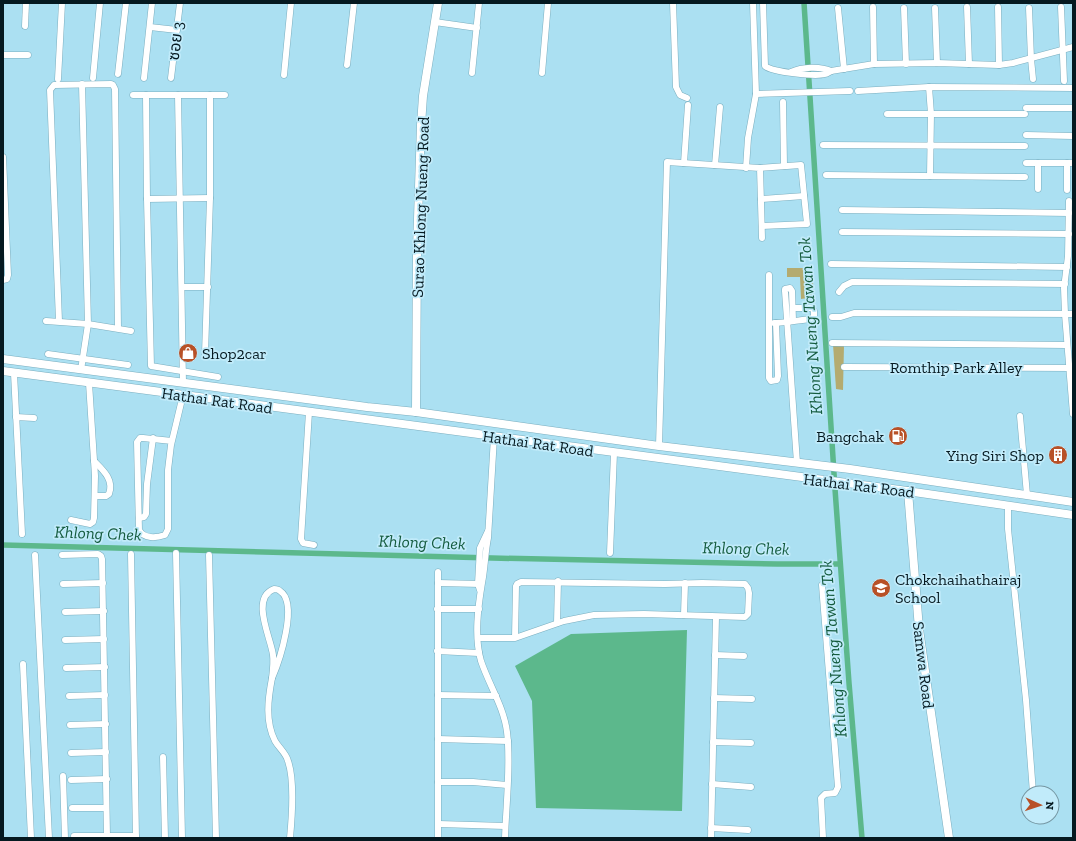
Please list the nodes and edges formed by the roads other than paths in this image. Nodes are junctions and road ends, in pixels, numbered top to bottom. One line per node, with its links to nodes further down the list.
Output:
1 (26, 3): 24 (street)
2 (62, 3): 47 (street)
3 (100, 3): 44 (street)
4 (126, 3): 42 (street)
5 (152, 3): 25 (street)
6 (180, 3): 27 (street, ซอย 3)
7 (291, 3): 43 (street)
8 (354, 3): 37 (street)
9 (438, 3): 23 (main road, Surao Khlong Nueng Road)
10 (479, 3): 26 (street)
11 (548, 3): 41 (street)
12 (672, 3): 72 (street)
13 (753, 3): 55 (street)
14 (763, 3): 39 (street)
15 (873, 7): 34 (street)
16 (967, 7): 36 (street)
17 (998, 7): 38 (street)
18 (1061, 7): 29 (street)
19 (838, 8): 39 (street)
20 (904, 8): 35 (street)
21 (935, 8): 33 (street)
22 (1029, 8): 32 (street)
23 (435, 22): 26 (street); 137 (main road, Surao Khlong Nueng Road)
24 (25, 26)
25 (150, 27): 27 (street); 45 (street)
26 (477, 28): 40 (street)
27 (177, 30): 46 (street, ซอย 3)
28 (1073, 47): 29 (street)
29 (1062, 50): 32 (street); 49 (street)
30 (3, 54): 31 (street)
31 (28, 55)
32 (1031, 59): 38 (street); 48 (street)
33 (937, 63): 35 (street); 36 (street)
34 (874, 64): 35 (street); 39 (street)
35 (906, 64)
36 (969, 64): 38 (street)
37 (347, 65)
38 (999, 65)
39 (844, 69)
40 (472, 73)
41 (542, 73)
42 (118, 74)
43 (284, 75)
44 (93, 78)
45 (144, 78)
46 (171, 78)
47 (58, 79)
48 (1033, 79)
49 (1064, 81)
50 (82, 84): 112 (street); 116 (street); 117 (street)
51 (929, 87): 52 (street); 54 (street); 65 (street)
52 (1073, 88)
53 (850, 91): 55 (street)
54 (858, 91)
55 (756, 94): 78 (street)
56 (133, 95): 57 (street)
57 (146, 95): 58 (street); 87 (street)
58 (178, 95): 59 (street); 88 (street)
59 (210, 95): 60 (street); 86 (street)
60 (225, 95)
61 (783, 102): 77 (street)
62 (720, 107): 76 (street)
63 (1073, 108): 65 (street)
64 (887, 114): 65 (street)
65 (931, 114): 69 (street)
66 (1026, 135): 67 (street)
67 (1073, 136)
68 (824, 145): 69 (street)
69 (930, 145): 70 (street); 81 (street)
70 (1025, 146)
71 (3, 157): 101 (street)
72 (684, 163): 76 (street); 147 (street)
73 (1026, 163): 74 (street)
74 (1038, 163): 75 (street); 83 (street)
75 (1070, 163): 84 (street)
76 (716, 165): 78 (street)
77 (784, 166): 79 (street); 85 (street)
78 (746, 168): 79 (street)
79 (760, 168): 89 (street)
80 (826, 175): 81 (street)
81 (930, 176): 82 (street)
82 (1025, 177)
83 (1038, 189)
84 (1067, 190)
85 (804, 196): 89 (street); 93 (street)
86 (210, 198): 88 (street); 104 (street)
87 (146, 199): 88 (street); 129 (street)
88 (179, 199): 103 (street)
89 (761, 199): 93 (street)
90 (1069, 201): 92 (street)
91 (842, 210): 92 (street)
92 (1071, 217): 95 (street)
93 (762, 226): 96 (street)
94 (842, 232): 95 (street)
95 (1069, 234): 97 (street)
96 (762, 238)
97 (1070, 256): 99 (street)
98 (831, 264): 99 (street)
99 (1067, 267): 102 (street)
100 (768, 275): 113 (street)
101 (3, 280)
102 (1065, 284): 105 (street); 107 (street)
103 (182, 287): 104 (street); 129 (street)
104 (208, 287): 122 (street)
105 (839, 292)
106 (793, 308): 110 (street); 110 (street); 115 (street)
107 (1065, 314): 108 (street); 109 (street); 120 (street)
108 (1073, 314)
109 (832, 317)
110 (793, 320): 115 (street)
111 (46, 321): 112 (street)
112 (59, 321): 116 (street)
113 (768, 323): 114 (street); 114 (street)
114 (776, 323): 115 (street)
115 (787, 323): 150 (street)
116 (88, 324): 117 (street); 124 (street)
117 (118, 328): 118 (street)
118 (131, 331)
119 (832, 343): 120 (street)
120 (1067, 345): 127 (street)
121 (48, 354): 124 (street)
122 (205, 354)
123 (3, 359): 128 (main road, Hathai Rat Road)
124 (83, 359): 125 (street); 128 (street)
125 (128, 365)
126 (844, 367): 127 (street, Romthip Park Alley)
127 (1071, 368): 138 (street)
128 (81, 370): 134 (main road, Hathai Rat Road)
129 (183, 370): 132 (street); 134 (street)
130 (3, 371): 131 (main road, Hathai Rat Road)
131 (14, 372): 133 (main road, Hathai Rat Road); 140 (street)
132 (218, 377)
133 (89, 382): 135 (main road, Hathai Rat Road); 149 (street)
134 (183, 383): 137 (main road, Hathai Rat Road)
135 (183, 395): 136 (main road, Hathai Rat Road); 146 (street)
136 (309, 412): 142 (main road, Hathai Rat Road); 160 (street)
137 (416, 412): 142 (main road); 143 (main road); 147 (main road, Hathai Rat Road)
138 (1073, 414)
139 (1020, 416): 152 (street)
140 (16, 417): 141 (street); 159 (street)
141 (34, 418)
142 (401, 425): 143 (main road, Hathai Rat Road)
143 (428, 428): 144 (main road, Hathai Rat Road)
144 (494, 437): 148 (main road, Hathai Rat Road); 173 (street)
145 (153, 438): 146 (street); 157 (street); 157 (street)
146 (172, 441): 157 (street)
147 (659, 446): 150 (main road, Hathai Rat Road)
148 (614, 453): 151 (main road, Hathai Rat Road); 161 (street)
149 (94, 461): 153 (street); 153 (street)
150 (797, 463): 152 (main road, Hathai Rat Road)
151 (908, 491): 155 (main road, Hathai Rat Road); 237 (main road, Samwa Road)
152 (1027, 495): 154 (main road, Hathai Rat Road)
153 (95, 496): 158 (street)
154 (1073, 502)
155 (1008, 506): 156 (main road, Hathai Rat Road); 215 (street)
156 (1073, 515)
157 (139, 518)
158 (71, 520)
159 (22, 534)
160 (314, 545)
161 (610, 553)
162 (131, 554): 225 (street)
163 (176, 554): 230 (street)
164 (36, 555): 227 (street)
165 (62, 555): 169 (street)
166 (209, 555): 231 (street)
167 (438, 572): 170 (street)
168 (558, 582): 171 (street); 181 (street); 183 (street)
169 (103, 583): 172 (street); 177 (street)
170 (438, 583): 173 (street); 175 (street)
171 (685, 583): 179 (street); 180 (street)
172 (63, 584)
173 (480, 584): 176 (street)
174 (822, 585): 236 (street)
175 (437, 609): 176 (street); 186 (street)
176 (479, 610): 182 (street)
177 (104, 611): 178 (street); 184 (street)
178 (65, 612)
179 (684, 615): 180 (street); 181 (street)
180 (716, 617): 188 (street)
181 (557, 623): 183 (street)
182 (478, 638): 183 (street); 187 (street)
183 (515, 638)
184 (104, 639): 185 (street); 191 (street)
185 (65, 640)
186 (438, 651): 187 (street); 195 (street)
187 (479, 653): 197 (street)
188 (714, 655): 189 (street); 198 (street)
189 (744, 656)
190 (23, 664): 226 (street)
191 (105, 667): 192 (street); 194 (street)
192 (66, 668)
193 (272, 678): 193 (street); 232 (street)
194 (105, 695): 196 (street); 200 (street)
195 (438, 695): 197 (street); 202 (street)
196 (69, 696)
197 (496, 696): 203 (street)
198 (714, 698): 199 (street); 204 (street)
199 (752, 699)
200 (106, 724): 201 (street); 206 (street)
201 (70, 725)
202 (438, 739): 203 (street); 212 (street)
203 (508, 741): 214 (street)
204 (713, 742): 205 (street); 213 (street)
205 (751, 743)
206 (106, 752): 207 (street); 210 (street)
207 (71, 753)
208 (163, 757): 229 (street)
209 (63, 776): 228 (street)
210 (106, 779): 211 (street); 218 (street)
211 (71, 780)
212 (438, 782): 214 (street); 219 (street)
213 (712, 784): 216 (street); 221 (street)
214 (507, 785): 220 (street)
215 (1032, 785)
216 (751, 787)
217 (72, 808): 218 (street)
218 (106, 808): 224 (street)
219 (439, 824): 220 (street); 233 (street)
220 (505, 826): 234 (street)
221 (712, 828): 222 (street); 235 (street)
222 (748, 830)
223 (74, 836): 224 (street)
224 (107, 836): 225 (street)
225 (136, 837)
226 (31, 838)
227 (49, 838)
228 (65, 838)
229 (165, 838)
230 (182, 838)
231 (216, 838)
232 (290, 838)
233 (438, 838)
234 (505, 838)
235 (711, 838)
236 (823, 838)
237 (949, 838)

